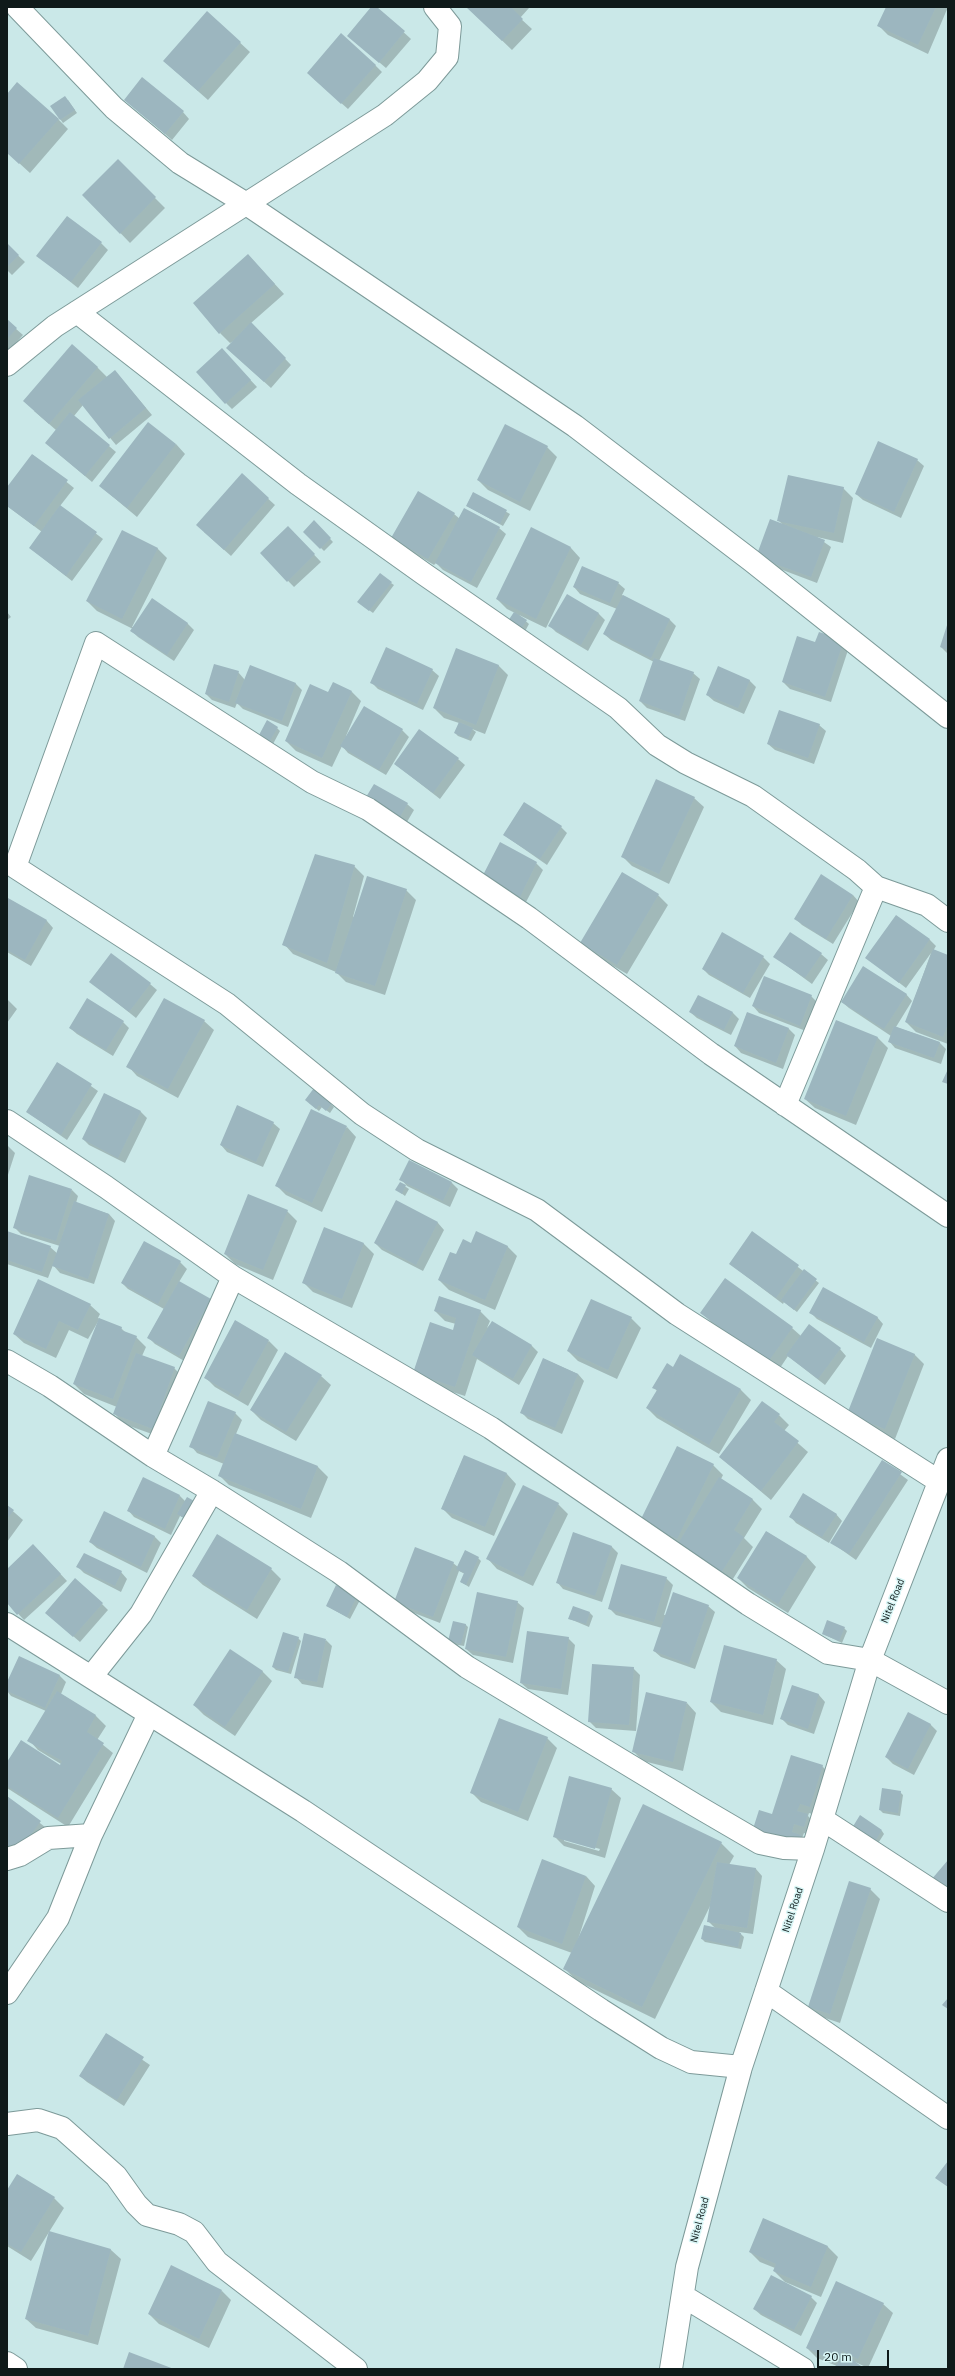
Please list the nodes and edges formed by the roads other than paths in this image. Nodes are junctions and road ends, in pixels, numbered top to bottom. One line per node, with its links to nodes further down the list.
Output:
1 (17, 7): 3 (street)
2 (435, 7): 3 (street)
3 (246, 203): 4 (street); 6 (street)
4 (77, 312): 5 (street); 7 (street)
5 (7, 365)
6 (948, 717)
7 (876, 886): 8 (street); 9 (street)
8 (948, 921)
9 (785, 1105): 11 (street); 16 (street)
10 (7, 1121): 12 (street)
11 (948, 1216)
12 (233, 1277): 14 (street); 19 (street)
13 (7, 1361): 14 (street)
14 (153, 1456): 17 (street)
15 (948, 1459): 16 (street, Nitel Road)
16 (940, 1482): 19 (street, Nitel Road)
17 (212, 1491): 20 (street); 25 (street)
18 (7, 1624): 20 (street)
19 (870, 1660): 21 (street); 23 (street, Nitel Road)
20 (91, 1677): 22 (street)
21 (948, 1703)
22 (149, 1714): 24 (street); 30 (street)
23 (822, 1819): 25 (street, Nitel Road); 27 (street)
24 (91, 1835): 26 (street); 29 (street)
25 (813, 1849): 28 (street, Nitel Road)
26 (7, 1859)
27 (948, 1902)
28 (766, 1991): 30 (street, Nitel Road); 31 (street)
29 (7, 1993)
30 (741, 2067): 33 (street, Nitel Road)
31 (948, 2118)
32 (7, 2124): 36 (street)
33 (682, 2296): 37 (street, Nitel Road); 38 (street)
34 (7, 2363): 35 (street)
35 (16, 2369)
36 (356, 2369)
37 (671, 2369)
38 (803, 2369)

